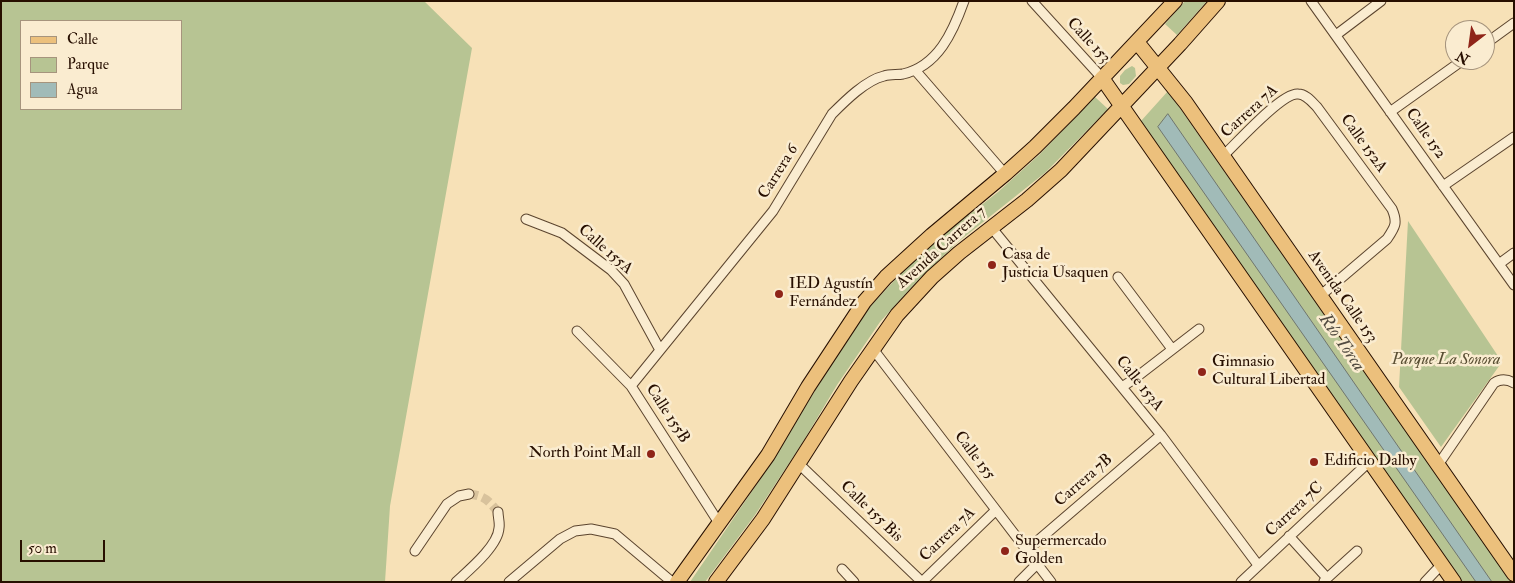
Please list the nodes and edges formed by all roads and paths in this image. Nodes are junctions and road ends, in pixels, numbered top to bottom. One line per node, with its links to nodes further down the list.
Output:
1 (964, 1): 12 (street, Carrera 6)
2 (1032, 1): 14 (street, Calle 153)
3 (1175, 1): 10 (main road, Avenida Carrera 7)
4 (1218, 1): 11 (main road, Avenida Carrera 7)
5 (1311, 1): 8 (street, Calle 152)
6 (1381, 1): 8 (street)
7 (1514, 23): 9 (street)
8 (1336, 35): 17 (street, Calle 152)
9 (1495, 37)
10 (1137, 42): 11 (main road, Avenida Calle 153); 14 (main road, Avenida Carrera 7)
11 (1158, 67): 16 (main road, Avenida Carrera 7); 19 (main road, Avenida Calle 153)
12 (915, 70): 20 (street); 33 (street, Carrera 6)
13 (1449, 70): 17 (street)
14 (1102, 78): 16 (main road); 20 (main road, Avenida Carrera 7)
15 (1299, 94): 19 (street, Carrera 7A); 28 (street, Calle 152A)
16 (1122, 106): 23 (main road, Avenida Carrera 7); 38 (main road)
17 (1390, 112): 21 (street, Calle 152)
18 (1514, 137): 21 (street)
19 (1223, 156): 28 (main road, Avenida Calle 153)
20 (1005, 174): 44 (main road, Avenida Carrera 7)
21 (1443, 186): 25 (street, Calle 152)
22 (526, 219): 33 (street, Calle 155A)
23 (991, 226): 31 (main road, Avenida Carrera 7); 36 (street, Calle 153A)
24 (1514, 252): 25 (street)
25 (1498, 264): 27 (street, Calle 152)
26 (1118, 278): 32 (street)
27 (1514, 285)
28 (1320, 296): 40 (main road, Avenida Calle 153)
29 (1199, 329): 32 (street)
30 (577, 331): 35 (street, Calle 155B)
31 (873, 349): 39 (main road, Avenida Carrera 7); 42 (street, Calle 155)
32 (1172, 349): 36 (street)
33 (660, 350): 35 (street, Carrera 6)
34 (1511, 381): 40 (street)
35 (631, 386): 44 (street, Calle 155B)
36 (1122, 387): 37 (street, Calle 153A)
37 (1161, 435): 46 (street, Carrera 7B); 51 (street, Calle 153A)
38 (1370, 461): 45 (street, Carrera 7C); 50 (main road)
39 (799, 464): 59 (main road, Avenida Carrera 7); 61 (street, Calle 155 Bis)
40 (1438, 465): 53 (main road, Avenida Calle 153)
41 (469, 494): 47 (street)
42 (996, 510): 46 (street, Calle 155); 61 (street, Carrera 7A)
43 (498, 512): 55 (street)
44 (719, 523): 58 (main road, Avenida Carrera 7)
45 (1289, 536): 51 (street, Carrera 7C); 54 (street)
46 (1027, 550): 49 (street, Calle 155)
47 (416, 551)
48 (1357, 551): 54 (street)
49 (1037, 564): 62 (street); 63 (street, Calle 155)
50 (1442, 564): 65 (street); 66 (main road)
51 (1258, 566): 64 (street, Carrera 7C)
52 (842, 569): 60 (street)
53 (1514, 574)
54 (1325, 580)
55 (456, 582)
56 (509, 582): 57 (street)
57 (672, 582)
58 (677, 582)
59 (716, 582)
60 (854, 582)
61 (922, 582)
62 (1019, 582)
63 (1051, 582)
64 (1241, 582)
65 (1425, 582)
66 (1454, 582)

